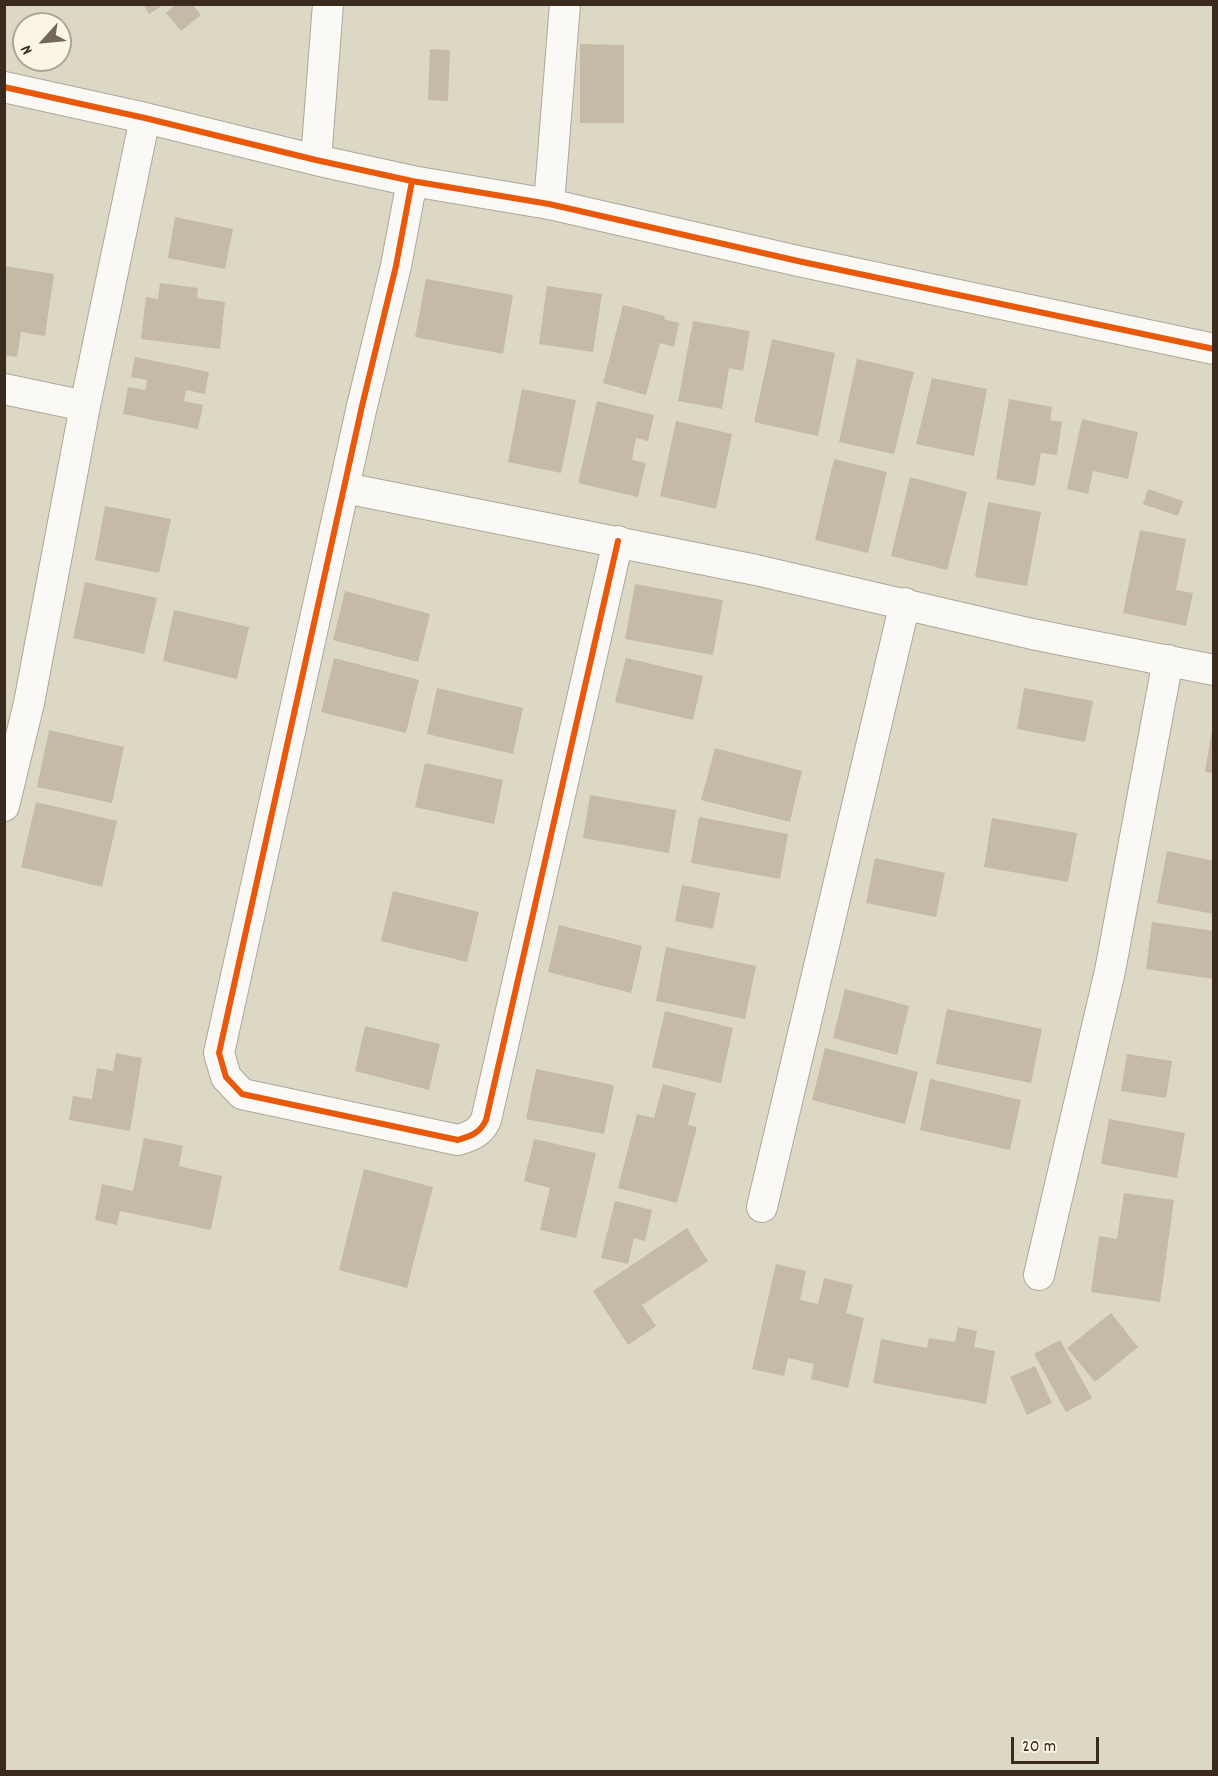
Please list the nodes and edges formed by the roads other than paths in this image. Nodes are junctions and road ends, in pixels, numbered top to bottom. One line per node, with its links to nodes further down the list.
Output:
1 (328, 4): 5 (street)
2 (566, 4): 7 (street)
3 (4, 87): 4 (street)
4 (145, 118): 5 (street); 10 (street)
5 (316, 160): 6 (street)
6 (412, 181): 7 (street); 11 (street)
7 (549, 204): 8 (street)
8 (1214, 349)
9 (4, 389): 10 (street)
10 (85, 406): 16 (street)
11 (345, 488): 12 (street); 12 (street)
12 (618, 541): 13 (street)
13 (905, 603): 14 (street); 18 (street)
14 (1168, 660): 15 (street); 19 (street)
15 (1214, 670)
16 (17, 700): 17 (street)
17 (4, 806)
18 (762, 1207)
19 (1039, 1275)

